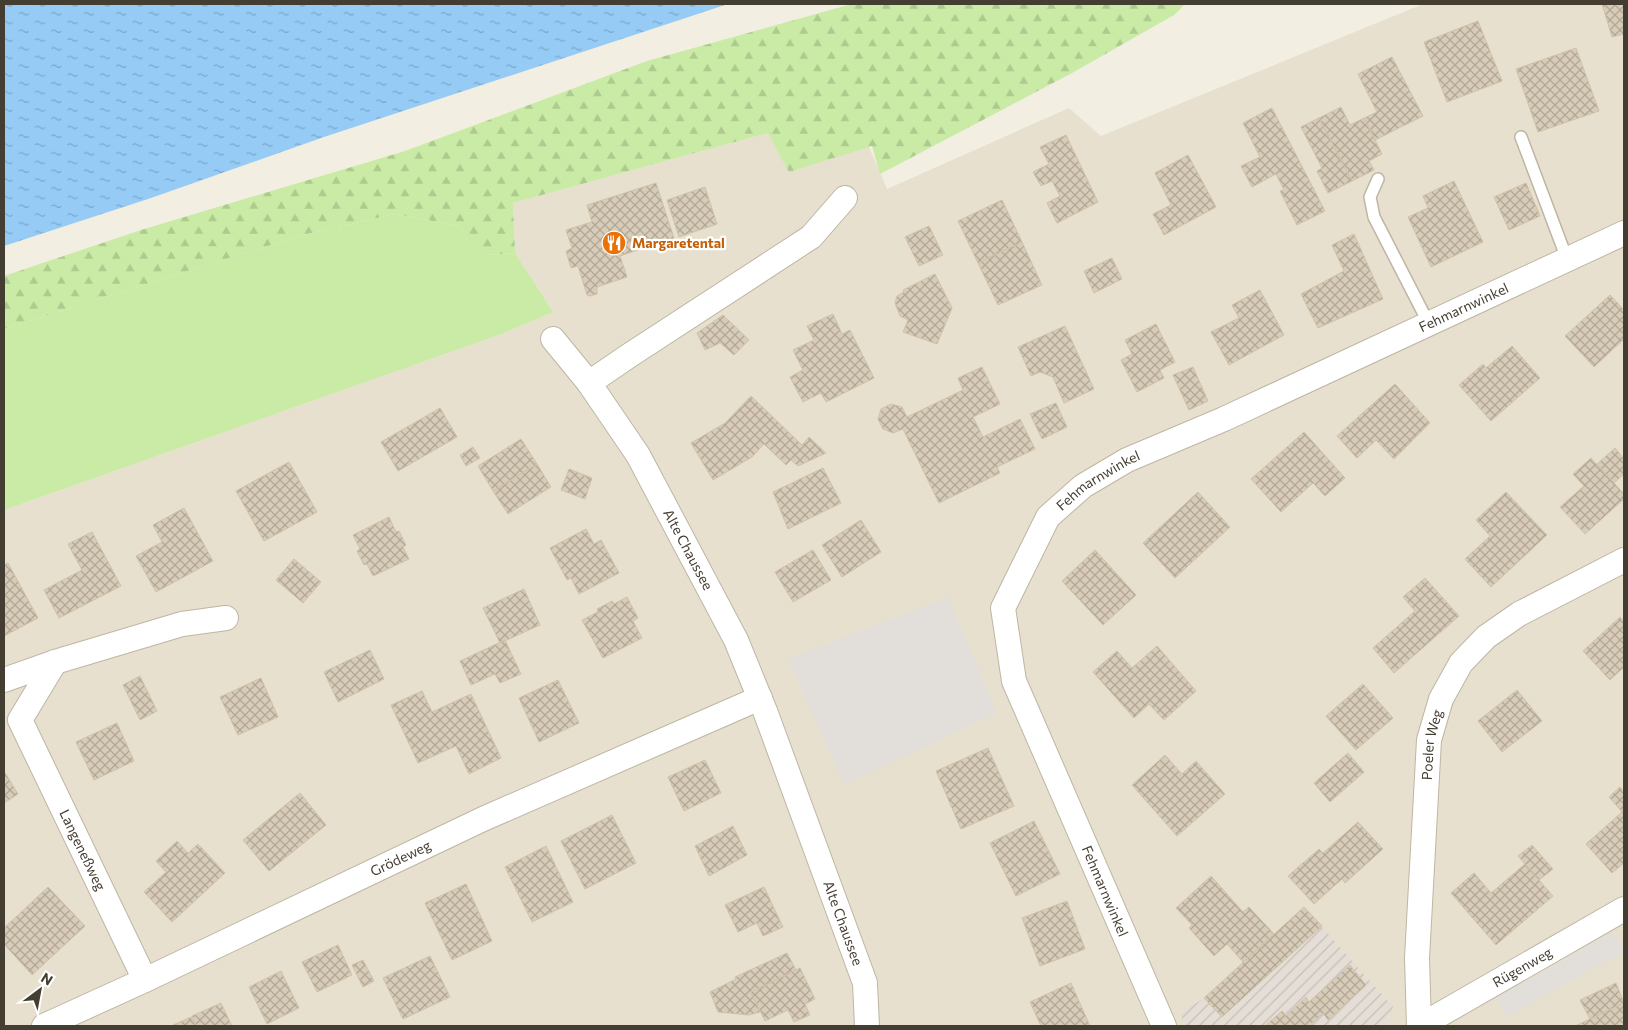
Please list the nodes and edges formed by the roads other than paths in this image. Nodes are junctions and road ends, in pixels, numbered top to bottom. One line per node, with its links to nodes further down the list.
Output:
1 (1521, 137): 5 (lane)
2 (1378, 179): 6 (lane)
3 (846, 198): 8 (street)
4 (1624, 233): 5 (street, Fehmarnwinkel)
5 (1567, 259): 6 (street, Fehmarnwinkel)
6 (1428, 324): 19 (street, Fehmarnwinkel)
7 (553, 339): 8 (street, Alte Chaussee)
8 (589, 383): 13 (street, Alte Chaussee)
9 (1624, 560): 20 (street, Poeler Weg)
10 (226, 618): 11 (street)
11 (55, 662): 12 (street); 14 (street, Langeneßweg)
12 (4, 680)
13 (760, 698): 16 (street, Grödeweg); 18 (street, Alte Chaussee)
14 (12, 716): 16 (street, Langeneßweg)
15 (1624, 909): 20 (street, Rügenweg)
16 (145, 980): 17 (street, Grödeweg)
17 (44, 1026)
18 (867, 1026)
19 (1164, 1026)
20 (1420, 1026)

